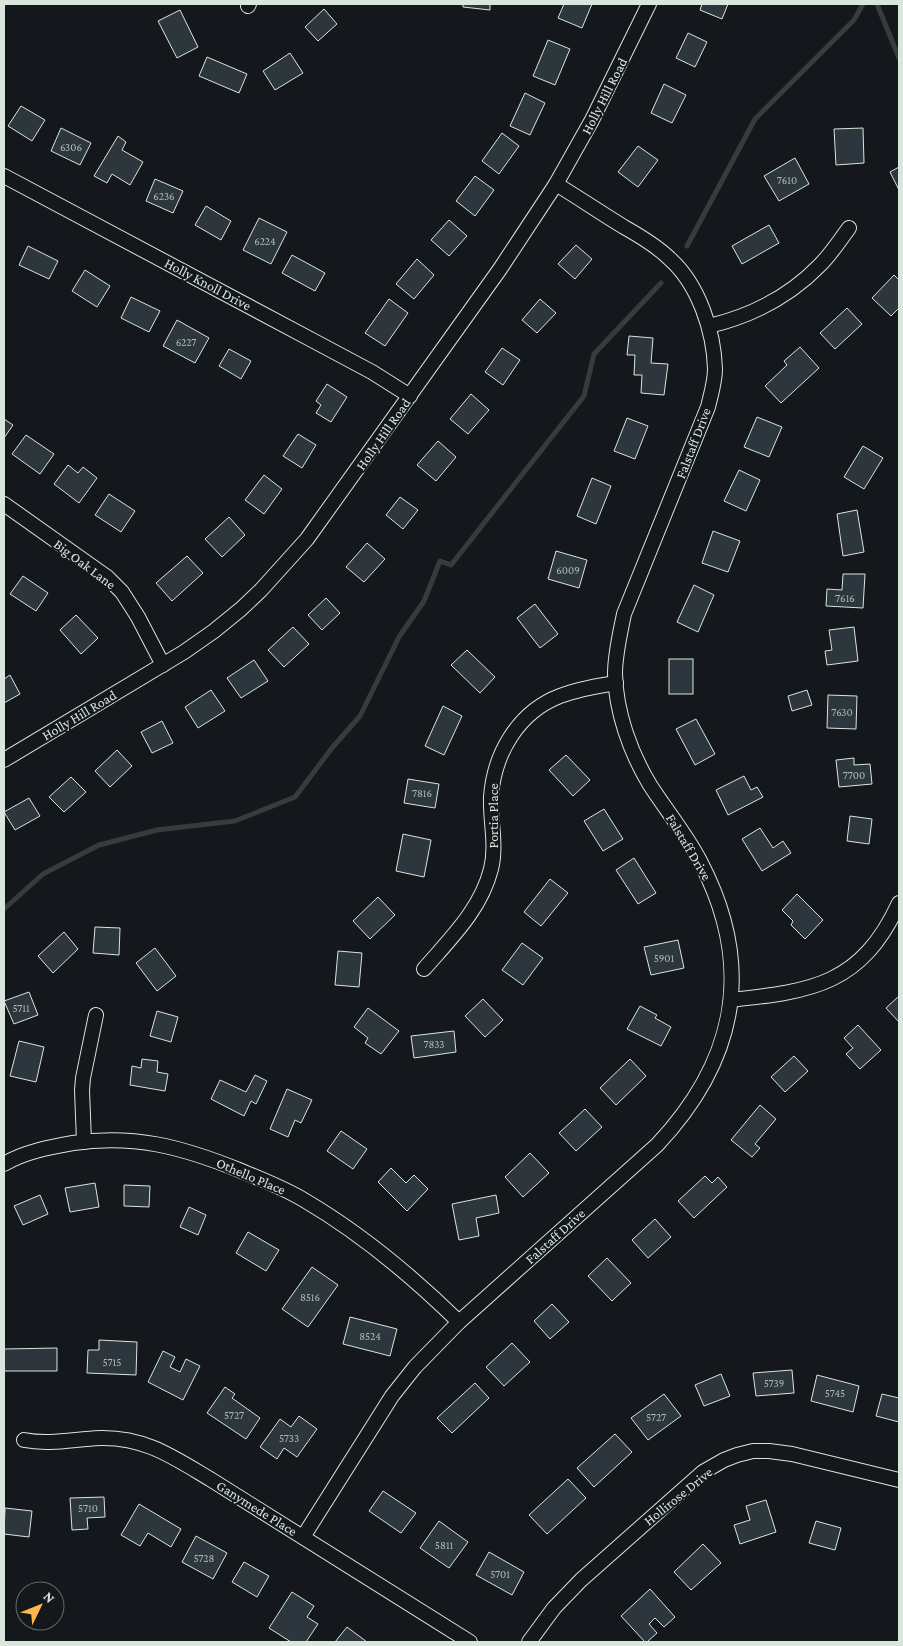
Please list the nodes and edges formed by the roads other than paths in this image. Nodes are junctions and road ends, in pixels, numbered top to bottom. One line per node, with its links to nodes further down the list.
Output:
1 (649, 4): 3 (street, Holly Hill Road)
2 (4, 176): 6 (street, Holly Knoll Drive)
3 (556, 184): 5 (street, Falstaff Drive); 6 (street, Holly Hill Road)
4 (850, 228): 5 (street)
5 (709, 326): 9 (street, Falstaff Drive)
6 (410, 396): 8 (street, Holly Hill Road)
7 (4, 504): 8 (street, Big Oak Lane)
8 (164, 665): 10 (street, Holly Hill Road)
9 (616, 683): 12 (street, Portia Place); 13 (street, Falstaff Drive)
10 (4, 760)
11 (899, 903): 13 (street)
12 (424, 969)
13 (731, 1000): 17 (street, Falstaff Drive)
14 (96, 1015): 15 (street)
15 (84, 1142): 16 (street, Othello Place); 17 (street, Othello Place)
16 (4, 1164)
17 (459, 1322): 20 (street, Falstaff Drive)
18 (24, 1440): 20 (street, Ganymede Place)
19 (899, 1480): 22 (street, Hollirose Drive)
20 (303, 1537): 21 (street, Ganymede Place)
21 (470, 1642)
22 (529, 1642)

